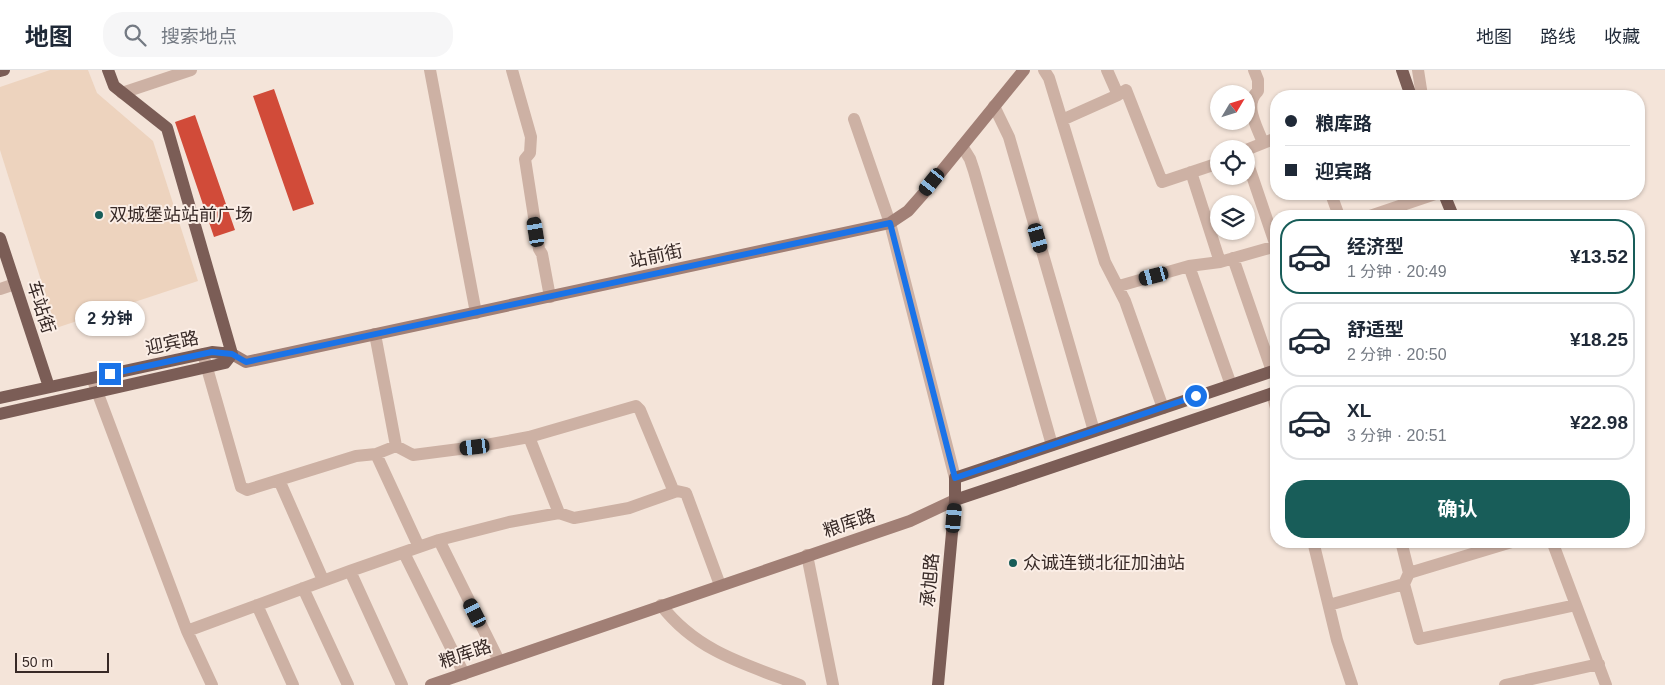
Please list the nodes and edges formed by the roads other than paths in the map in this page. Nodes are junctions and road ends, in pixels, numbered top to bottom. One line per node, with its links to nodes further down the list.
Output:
1 (4, 70): 12 (main road)
2 (108, 70): 15 (main road)
3 (191, 70): 15 (street)
4 (430, 70): 40 (street)
5 (512, 70): 39 (street)
6 (1024, 70): 17 (street, 站前街)
7 (1044, 70): 19 (street)
8 (1107, 70): 16 (street)
9 (1254, 70): 21 (street)
10 (1402, 70): 13 (main road)
11 (1418, 70): 14 (street)
12 (0, 71)
13 (1408, 90)
14 (1421, 90)
15 (122, 93): 43 (main road)
16 (1118, 95): 19 (street); 25 (street)
17 (994, 106): 22 (street, 站前街); 55 (street)
18 (854, 119): 29 (street)
19 (1062, 120): 37 (street)
20 (1270, 140): 21 (street)
21 (1263, 142): 23 (street)
22 (962, 146): 29 (street, 站前街); 57 (street)
23 (1255, 146)
24 (1210, 166): 25 (street)
25 (1191, 172): 34 (street)
26 (1255, 184): 30 (street)
27 (1417, 200): 28 (street)
28 (1388, 210)
29 (890, 223): 39 (street, 站前街); 60 (street)
30 (1270, 228)
31 (0, 238): 36 (main road, 车站街)
32 (1270, 248): 33 (street)
33 (1233, 258): 34 (street); 44 (street)
34 (1220, 262): 35 (street)
35 (1189, 266): 37 (street); 48 (street)
36 (15, 284): 38 (street); 49 (main road, 车站街)
37 (1119, 286): 53 (street)
38 (0, 289)
39 (550, 297): 40 (street, 站前街)
40 (476, 313): 41 (street, 站前街)
41 (375, 334): 43 (street, 站前街); 58 (street)
42 (203, 354): 43 (main road, 迎宾路); 45 (street); 47 (main road, 迎宾路)
43 (232, 354): 45 (main road, 迎宾路)
44 (1270, 359)
45 (206, 367): 50 (main road, 迎宾路); 61 (street)
46 (1270, 371): 48 (main road)
47 (92, 378): 49 (main road, 迎宾路); 50 (street)
48 (1230, 385): 53 (main road)
49 (49, 387): 52 (main road, 迎宾路)
50 (96, 392): 54 (main road, 迎宾路); 84 (street)
51 (1270, 393): 63 (main road, 粮库路)
52 (0, 398)
53 (1162, 408): 55 (main road)
54 (0, 414)
55 (1094, 431): 57 (main road)
56 (529, 437): 58 (street); 62 (street); 64 (street)
57 (1052, 445): 60 (main road)
58 (396, 446): 59 (street)
59 (376, 454): 61 (street); 66 (street)
60 (955, 478): 63 (main road, 承旭路)
61 (279, 480): 77 (street)
62 (674, 492): 64 (street); 78 (street)
63 (955, 500): 74 (street, 粮库路); 95 (main road, 承旭路)
64 (559, 513): 65 (street)
65 (439, 540): 66 (street); 85 (street)
66 (419, 547): 72 (street)
67 (1316, 548): 83 (street)
68 (1402, 548): 76 (street)
69 (1468, 548): 73 (street)
70 (1490, 548): 73 (street)
71 (1555, 548): 80 (street)
72 (404, 553): 75 (street); 87 (street)
73 (1469, 554): 76 (street)
74 (807, 555): 78 (street, 粮库路); 94 (street)
75 (350, 571): 77 (street); 91 (street)
76 (1406, 578): 80 (street); 83 (street)
77 (324, 580): 79 (street)
78 (720, 585): 82 (street, 粮库路)
79 (303, 588): 81 (street); 90 (street)
80 (1576, 604): 86 (street)
81 (257, 605): 84 (street); 89 (street)
82 (661, 605): 85 (street, 粮库路); 93 (street)
83 (1329, 605): 96 (street)
84 (187, 631): 88 (street)
85 (499, 661): 87 (street, 粮库路)
86 (1598, 664): 97 (street); 98 (street)
87 (464, 674): 92 (street, 粮库路)
88 (212, 685)
89 (293, 685)
90 (348, 685)
91 (402, 685)
92 (431, 685)
93 (800, 685)
94 (833, 685)
95 (938, 685)
96 (1352, 685)
97 (1505, 685)
98 (1606, 685)

